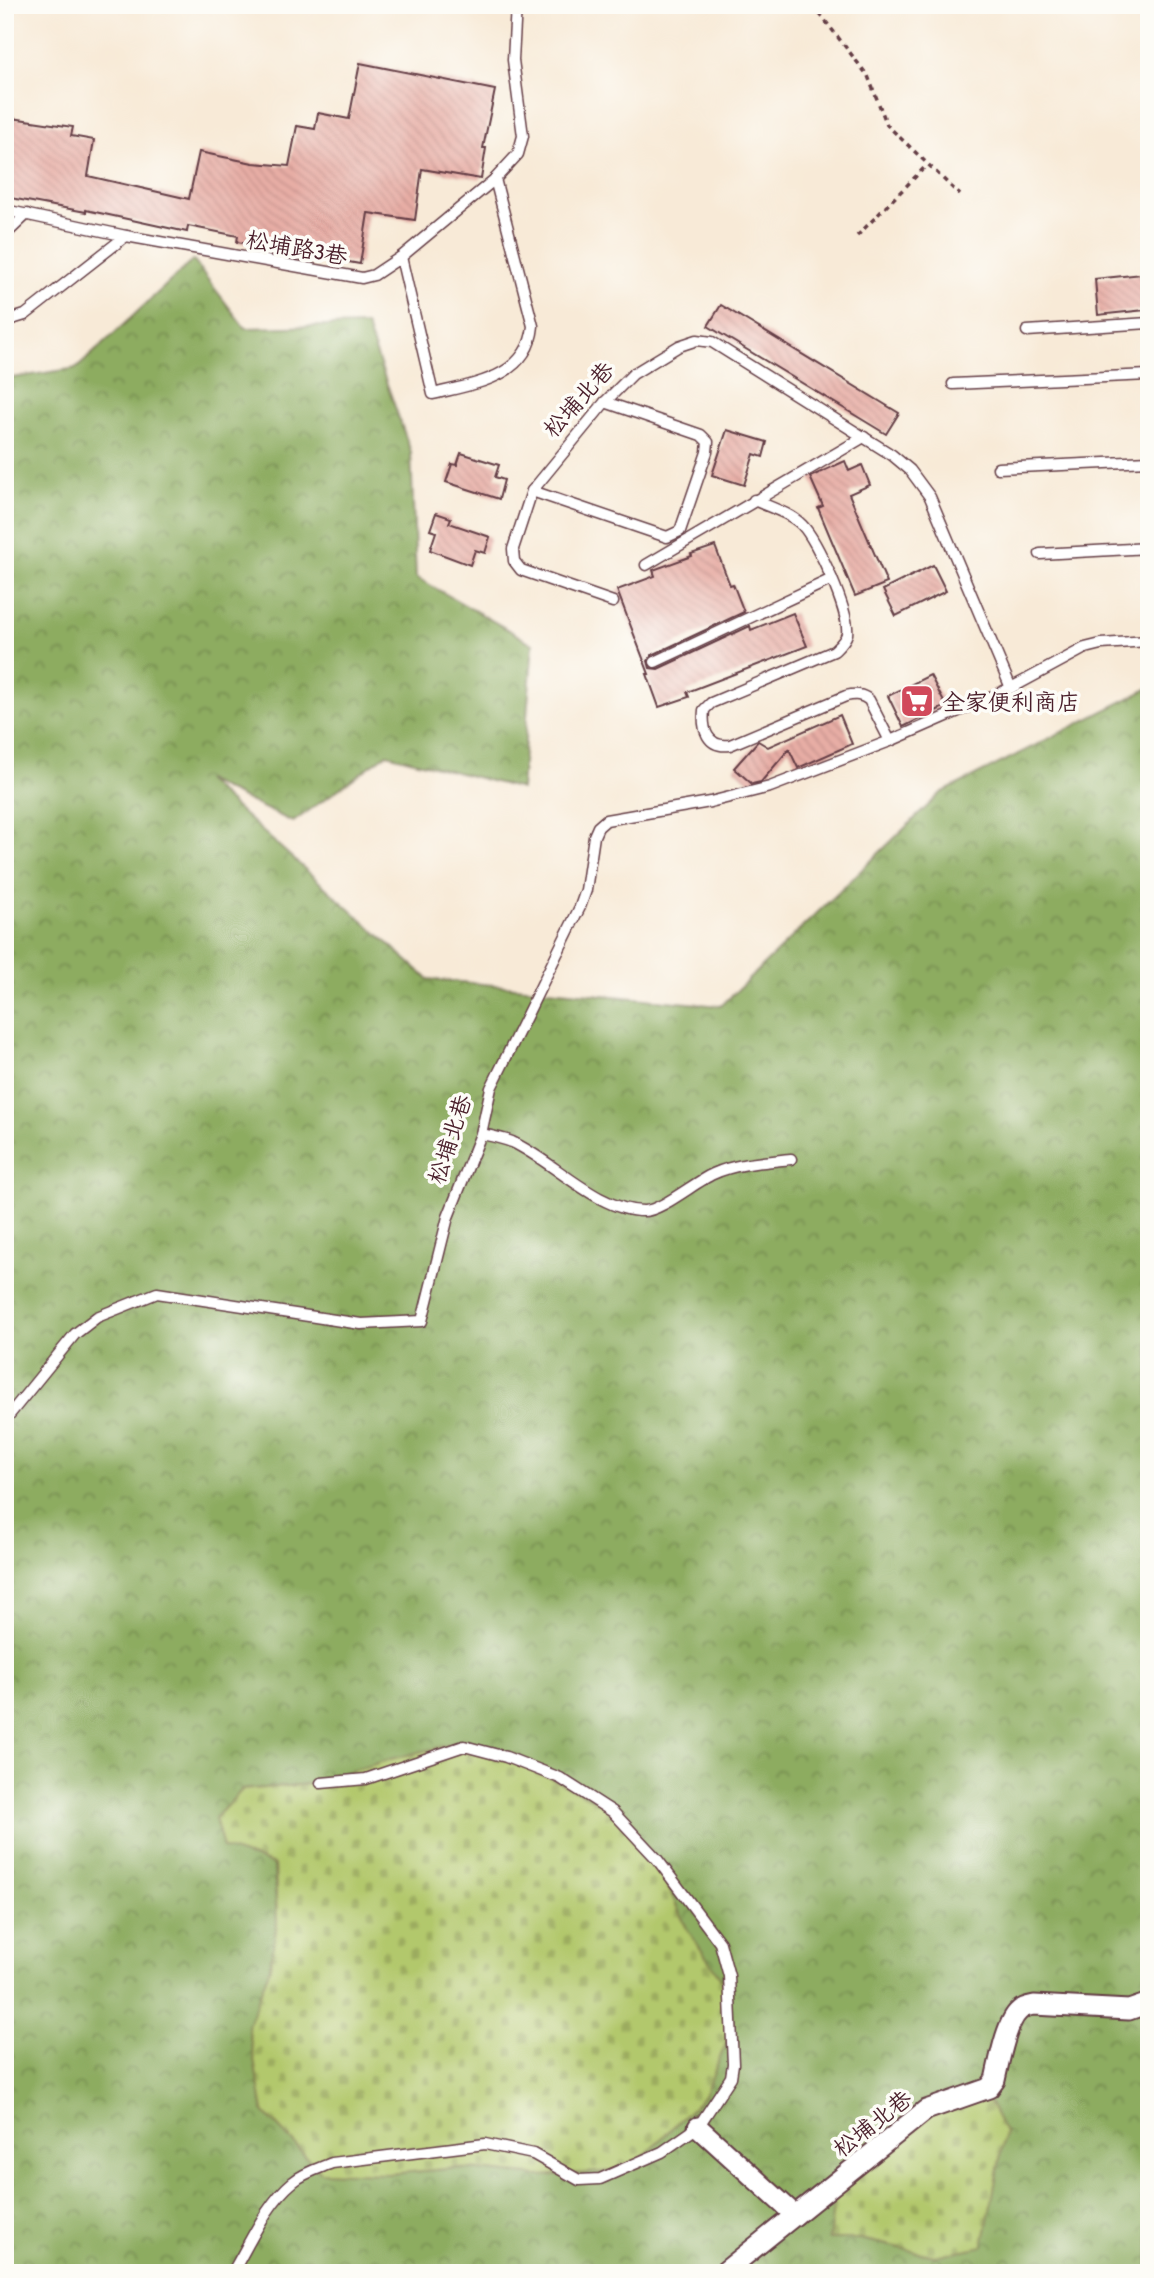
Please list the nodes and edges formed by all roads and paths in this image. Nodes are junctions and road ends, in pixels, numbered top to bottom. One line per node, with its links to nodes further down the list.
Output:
1 (516, 5): 4 (lane, 松埔路3巷)
2 (813, 5): 3 (path)
3 (928, 165): 5 (path); 10 (path)
4 (495, 179): 11 (lane, 松埔路3巷); 11 (lane)
5 (960, 195)
6 (5, 210): 7 (lane, 松埔路3巷)
7 (27, 214): 8 (lane); 9 (lane, 松埔路3巷)
8 (5, 235)
9 (126, 236): 11 (lane, 松埔路3巷); 12 (lane)
10 (857, 236)
11 (401, 257)
12 (5, 315)
13 (1149, 323): 14 (lane)
14 (1027, 331)
15 (1149, 375): 16 (lane)
16 (953, 384)
17 (605, 402): 18 (lane, 松埔北巷); 21 (lane, 松埔北巷); 21 (lane)
18 (864, 437): 22 (lane); 30 (lane, 松埔北巷)
19 (1149, 461): 20 (lane)
20 (998, 468)
21 (532, 491): 27 (lane, 松埔北巷)
22 (754, 500): 25 (lane); 26 (lane)
23 (1149, 548): 24 (lane)
24 (1040, 554)
25 (646, 565)
26 (832, 579): 29 (lane); 31 (lane)
27 (613, 602)
28 (1149, 641): 30 (lane, 松埔北巷)
29 (655, 662)
30 (1012, 688): 31 (lane, 松埔北巷)
31 (890, 741): 32 (lane, 松埔北巷)
32 (481, 1134): 33 (lane); 34 (lane, 松埔北巷)
33 (791, 1159)
34 (5, 1420)
35 (321, 1783): 37 (lane)
36 (1149, 2003): 38 (street, 松埔北巷)
37 (698, 2127): 38 (street); 39 (lane)
38 (795, 2215): 40 (street, 松埔北巷)
39 (232, 2273)
40 (723, 2273)

